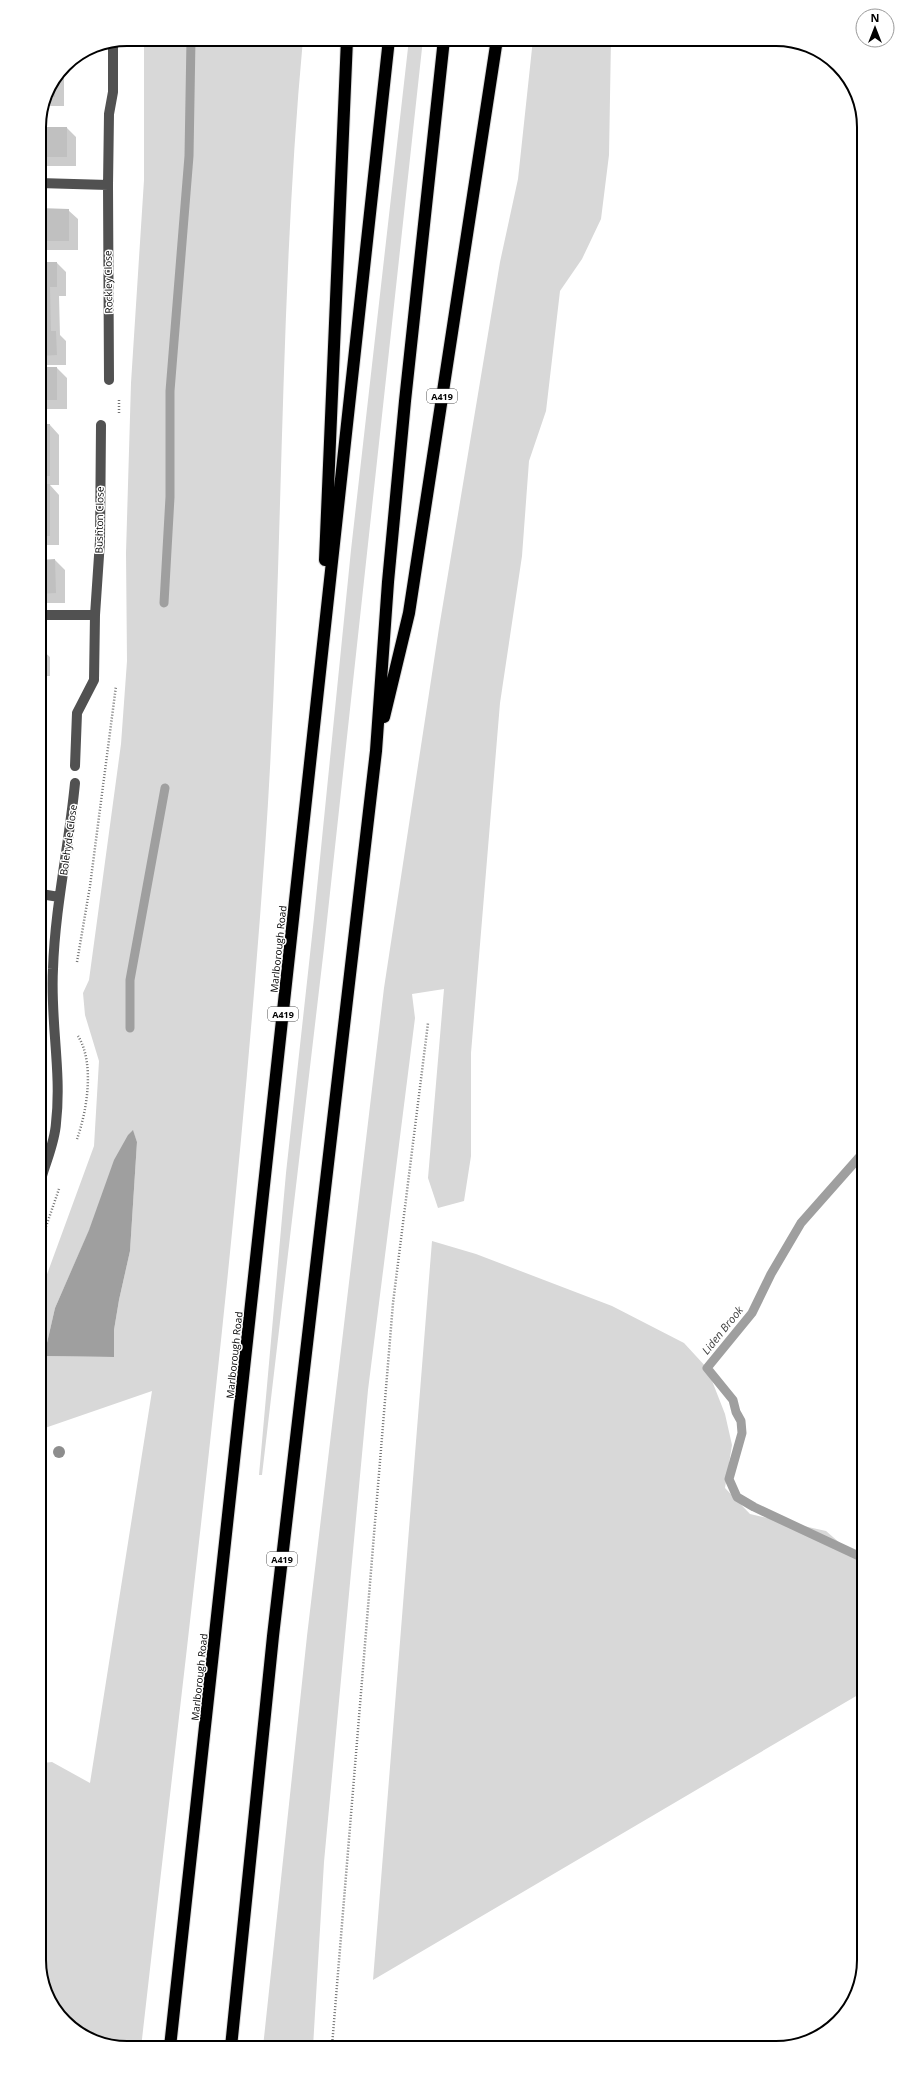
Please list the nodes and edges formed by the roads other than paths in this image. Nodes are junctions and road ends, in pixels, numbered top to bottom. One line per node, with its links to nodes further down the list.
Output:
1 (347, 46): 12 (highway, A419)
2 (388, 46): 12 (highway, A419)
3 (443, 46): 13 (highway, A419)
4 (496, 46): 13 (highway, A419)
5 (113, 48): 7 (street, Rockley Close)
6 (46, 183): 7 (street)
7 (108, 184): 8 (street, Rockley Close)
8 (109, 380)
9 (101, 425): 11 (street, Bushton Close)
10 (46, 615): 11 (street)
11 (95, 615): 14 (street, Bushton Close)
12 (321, 665): 19 (highway, Marlborough Road / A419)
13 (376, 751): 20 (highway, A419)
14 (75, 766)
15 (75, 783): 17 (street, Bolehyde Close)
16 (46, 895): 17 (street)
17 (59, 897): 18 (street, Bolehyde Close)
18 (46, 1161)
19 (171, 2041)
20 (232, 2041)

